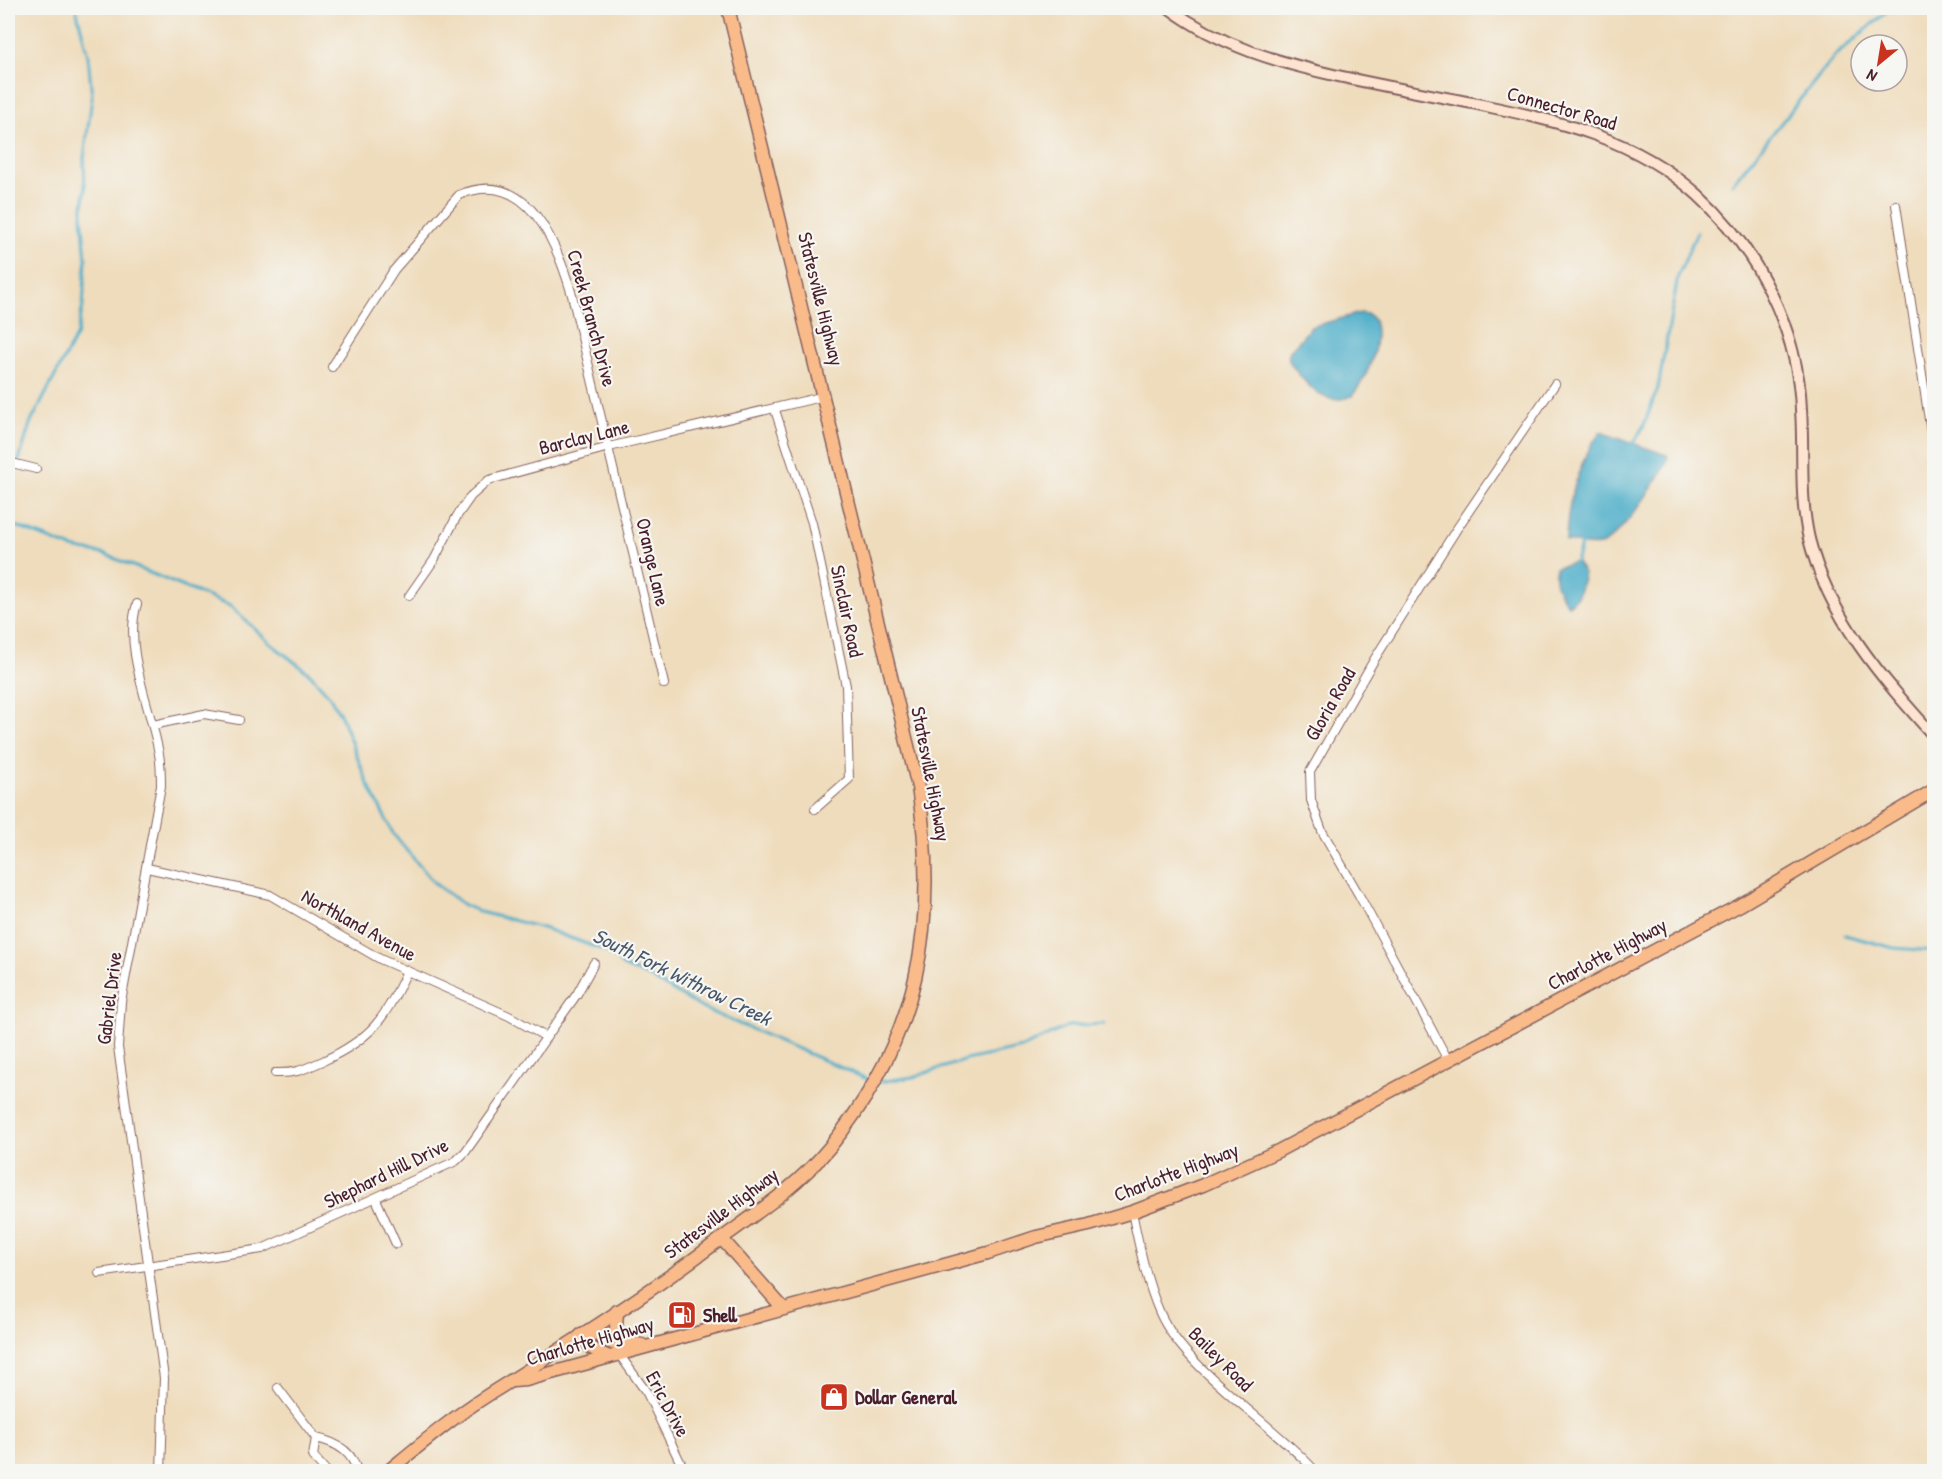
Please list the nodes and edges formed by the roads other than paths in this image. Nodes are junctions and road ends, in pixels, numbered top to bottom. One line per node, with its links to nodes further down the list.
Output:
1 (729, 8): 6 (main road, Statesville Highway)
2 (1169, 8): 17 (street, Connector Road)
3 (1896, 205): 9 (street)
4 (332, 368): 8 (street, Creek Branch Drive)
5 (1554, 384): 24 (street, Gloria Road)
6 (825, 396): 7 (street, Barclay Lane); 28 (main road, Statesville Highway)
7 (775, 410): 8 (street, Barclay Lane); 19 (street, Sinclair Road)
8 (609, 447): 12 (street, Barclay Lane); 14 (street, Orange Lane)
9 (1935, 452)
10 (8, 462): 11 (street)
11 (36, 469)
12 (409, 596)
13 (137, 603): 16 (street, Gabriel Drive)
14 (664, 684)
15 (239, 720): 16 (street)
16 (153, 725): 20 (street, Gabriel Drive)
17 (1935, 736)
18 (1935, 790): 24 (main road, Charlotte Highway)
19 (815, 809)
20 (147, 868): 22 (street, Northland Avenue); 30 (street, Gabriel Drive)
21 (594, 963): 23 (street, Shephard Hill Drive)
22 (407, 971): 23 (street, Northland Avenue); 25 (street)
23 (546, 1037): 26 (street, Shephard Hill Drive)
24 (1448, 1059): 27 (main road, Charlotte Highway)
25 (274, 1073)
26 (376, 1199): 29 (street); 30 (street, Shephard Hill Drive)
27 (1131, 1212): 32 (main road, Charlotte Highway); 45 (street, Bailey Road)
28 (722, 1239): 32 (main road); 33 (main road, Statesville Highway)
29 (396, 1244)
30 (149, 1266): 31 (street, Shephard Hill Drive); 40 (street, Gabriel Drive)
31 (99, 1272)
32 (783, 1308): 35 (main road, Charlotte Highway)
33 (617, 1311): 34 (main road, Statesville Highway); 35 (main road)
34 (585, 1332): 35 (main road); 36 (main road); 37 (main road, Statesville Highway)
35 (642, 1347): 36 (main road, Charlotte Highway)
36 (614, 1356): 37 (main road, Charlotte Highway); 44 (street, Eric Drive)
37 (511, 1382): 43 (main road, Charlotte Highway)
38 (278, 1389): 39 (street)
39 (316, 1438): 41 (street); 42 (street)
40 (161, 1472)
41 (327, 1472)
42 (357, 1472)
43 (387, 1472)
44 (685, 1472)
45 (1316, 1472)

